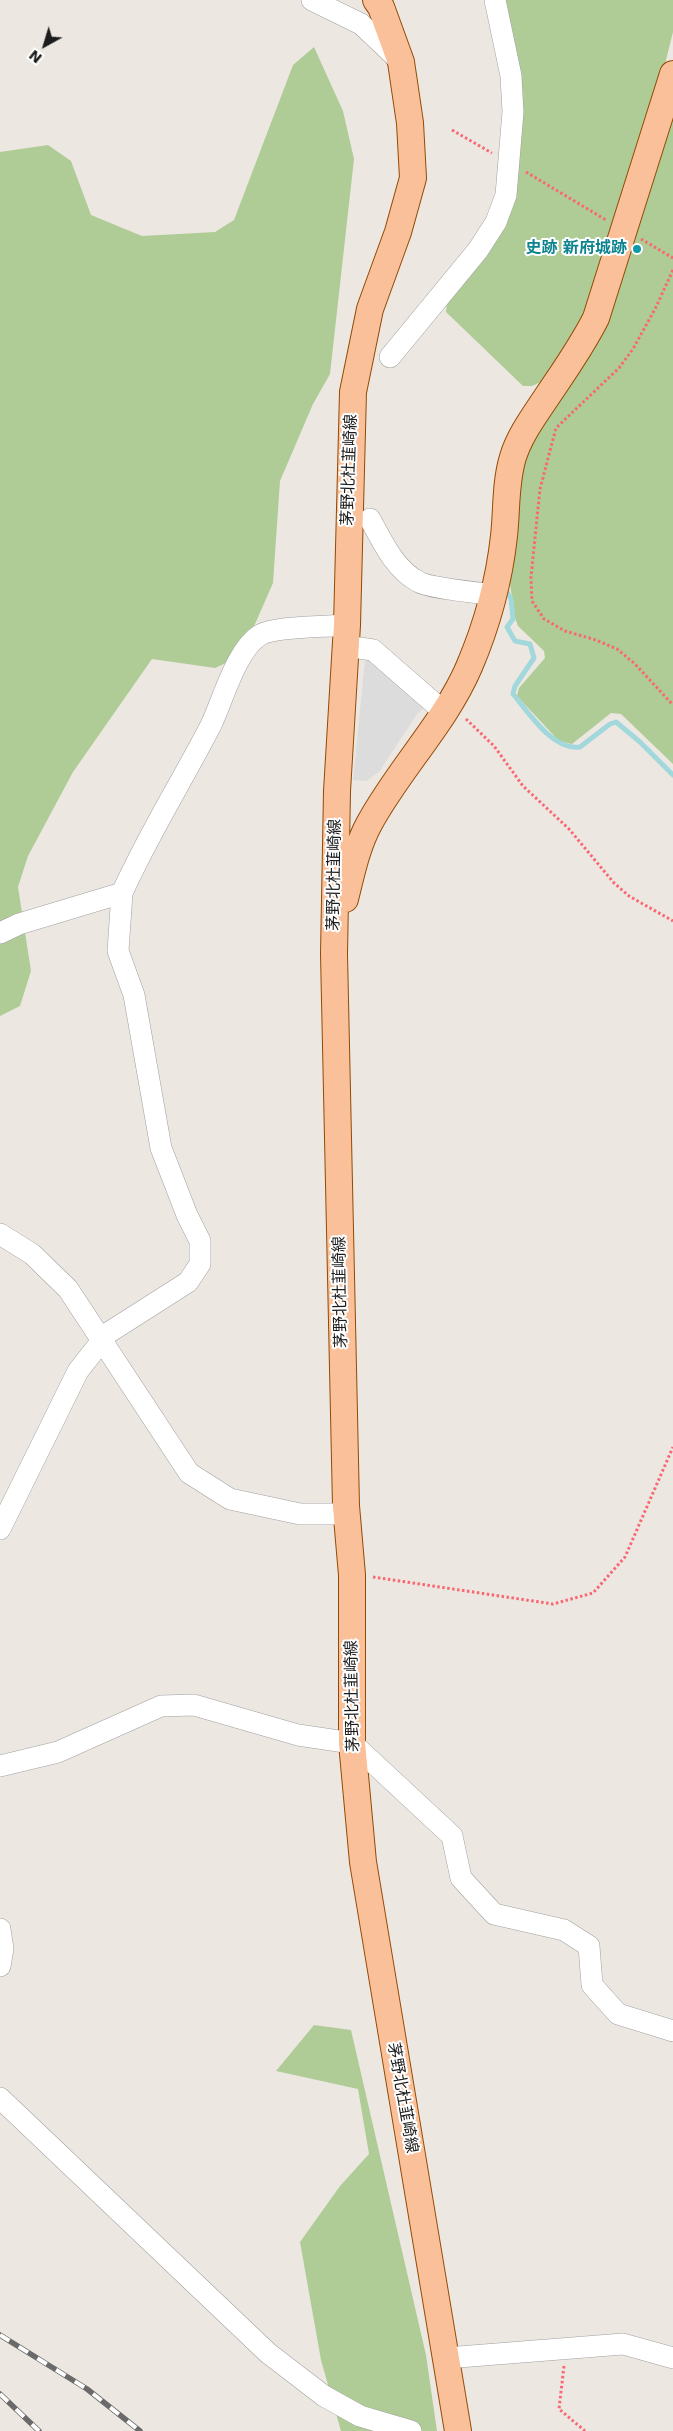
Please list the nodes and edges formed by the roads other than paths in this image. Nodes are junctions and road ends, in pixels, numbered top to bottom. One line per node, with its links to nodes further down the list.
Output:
1 (312, 0): 4 (street)
2 (376, 0): 4 (main road, 茅野北杜韮崎線)
3 (495, 0): 6 (street)
4 (401, 62): 9 (main road, 茅野北杜韮崎線)
5 (673, 74): 8 (main road, 茅野北杜韮崎線)
6 (390, 357)
7 (370, 519): 8 (street)
8 (495, 595): 10 (main road, 茅野北杜韮崎線)
9 (346, 635): 10 (street); 11 (street); 13 (main road, 茅野北杜韮崎線)
10 (446, 707): 13 (main road, 茅野北杜韮崎線)
11 (122, 893): 12 (street); 15 (street)
12 (0, 933)
13 (334, 954): 16 (main road, 茅野北杜韮崎線)
14 (0, 1234): 15 (street)
15 (102, 1340): 16 (street); 17 (street)
16 (347, 1514): 18 (main road, 茅野北杜韮崎線)
17 (0, 1529)
18 (352, 1743): 19 (street); 22 (street); 24 (main road, 茅野北杜韮崎線)
19 (0, 1766)
20 (0, 1929): 21 (street)
21 (0, 1966)
22 (673, 2031)
23 (0, 2098): 26 (street)
24 (446, 2358): 25 (street); 27 (main road, 茅野北杜韮崎線)
25 (673, 2358)
26 (411, 2431)
27 (458, 2431)

